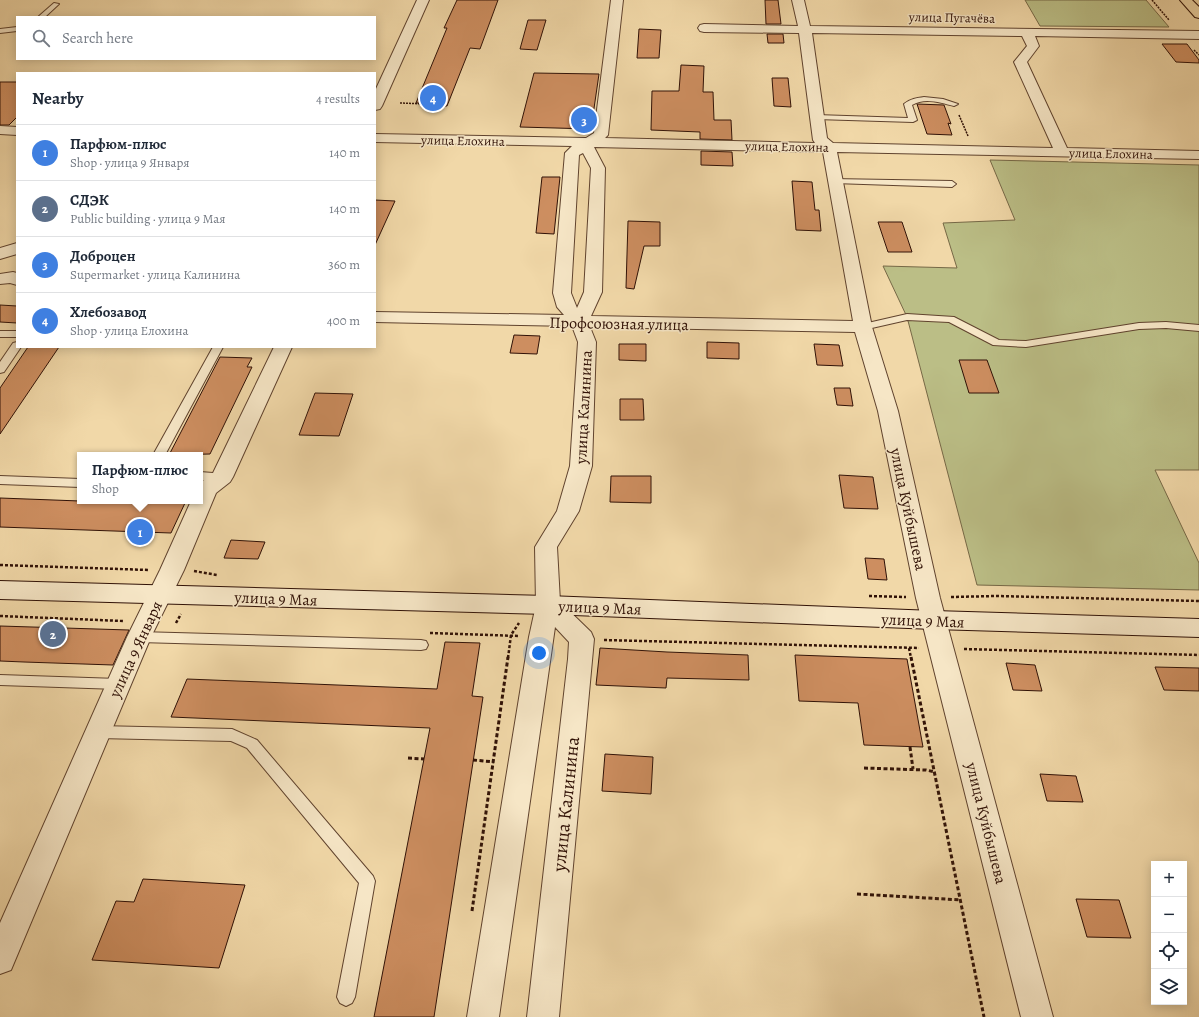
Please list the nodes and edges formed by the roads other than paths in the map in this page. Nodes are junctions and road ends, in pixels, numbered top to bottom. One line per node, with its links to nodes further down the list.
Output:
1 (423, 0): 14 (street)
2 (617, 0): 20 (street, улица Калинина)
3 (798, 0): 10 (street, улица Куйбышева)
4 (1186, 0): 6 (main road)
5 (56, 4): 7 (lane)
6 (1199, 14)
7 (42, 16)
8 (704, 28): 10 (street, улица Пугачёва)
9 (16, 29): 11 (lane)
10 (805, 30): 12 (street, улица Пугачёва); 16 (street, улица Куйбышева)
11 (0, 31)
12 (1027, 34): 13 (street, улица Пугачёва); 22 (street)
13 (1199, 35)
14 (376, 104)
15 (954, 104): 16 (lane)
16 (816, 117): 21 (street, улица Куйбышева)
17 (0, 130): 18 (street)
18 (16, 130)
19 (376, 138): 20 (street, улица Елохина)
20 (585, 144): 21 (street, улица Елохина); 29 (street); 29 (street, улица Калинина)
21 (829, 147): 22 (street, улица Елохина); 24 (street, улица Куйбышева)
22 (1062, 152): 23 (street, улица Елохина)
23 (1199, 155)
24 (834, 181): 25 (lane); 30 (street, улица Куйбышева)
25 (952, 184)
26 (16, 248): 27 (street)
27 (0, 254)
28 (376, 317): 29 (street, Профсоюзная улица)
29 (579, 322): 30 (street, Профсоюзная улица); 46 (street, улица Калинина)
30 (863, 327): 31 (lane); 47 (street, улица Куйбышева)
31 (1199, 328)
32 (0, 334): 33 (lane)
33 (16, 334)
34 (16, 346): 37 (lane)
35 (217, 348): 38 (lane)
36 (282, 348): 41 (street, улица 9 Января)
37 (0, 370)
38 (162, 452)
39 (0, 480): 40 (lane)
40 (77, 483)
41 (207, 483): 42 (street, улица 9 Января)
42 (203, 493)
43 (199, 504): 45 (street, улица 9 Января)
44 (0, 590): 45 (street, улица 9 Мая)
45 (159, 596): 46 (street, улица 9 Мая); 49 (street, улица 9 Января)
46 (539, 606): 47 (street, улица 9 Мая); 56 (street, улица Калинина); 57 (street, улица Калинина)
47 (934, 620): 48 (street, улица 9 Мая); 58 (street, улица Куйбышева)
48 (1199, 628)
49 (139, 636): 50 (lane); 52 (street, улица 9 Января)
50 (421, 645)
51 (0, 680): 52 (lane)
52 (118, 684): 53 (street, улица 9 Января)
53 (98, 732): 54 (street, улица 9 Января); 55 (lane)
54 (0, 959)
55 (346, 997)
56 (483, 1017)
57 (544, 1017)
58 (1037, 1017)

